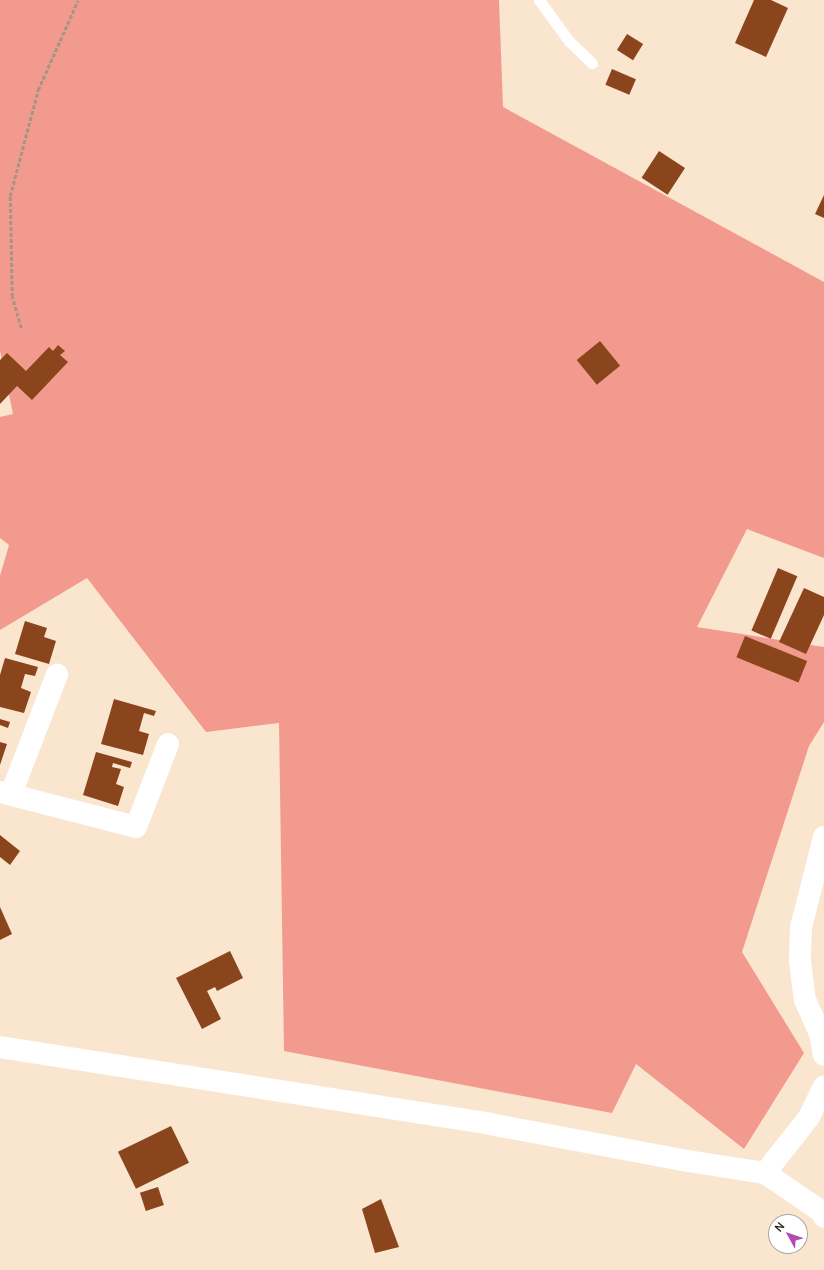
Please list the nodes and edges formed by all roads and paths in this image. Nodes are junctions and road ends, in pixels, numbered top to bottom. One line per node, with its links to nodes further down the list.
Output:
1 (78, 0): 4 (path)
2 (539, 0): 3 (lane)
3 (592, 63)
4 (21, 328)
5 (57, 675): 7 (street)
6 (168, 744): 7 (street)
7 (6, 793)
8 (824, 837): 10 (street)
9 (0, 1048): 12 (street)
10 (824, 1055)
11 (824, 1086): 12 (street)
12 (765, 1173): 13 (street)
13 (823, 1213)

